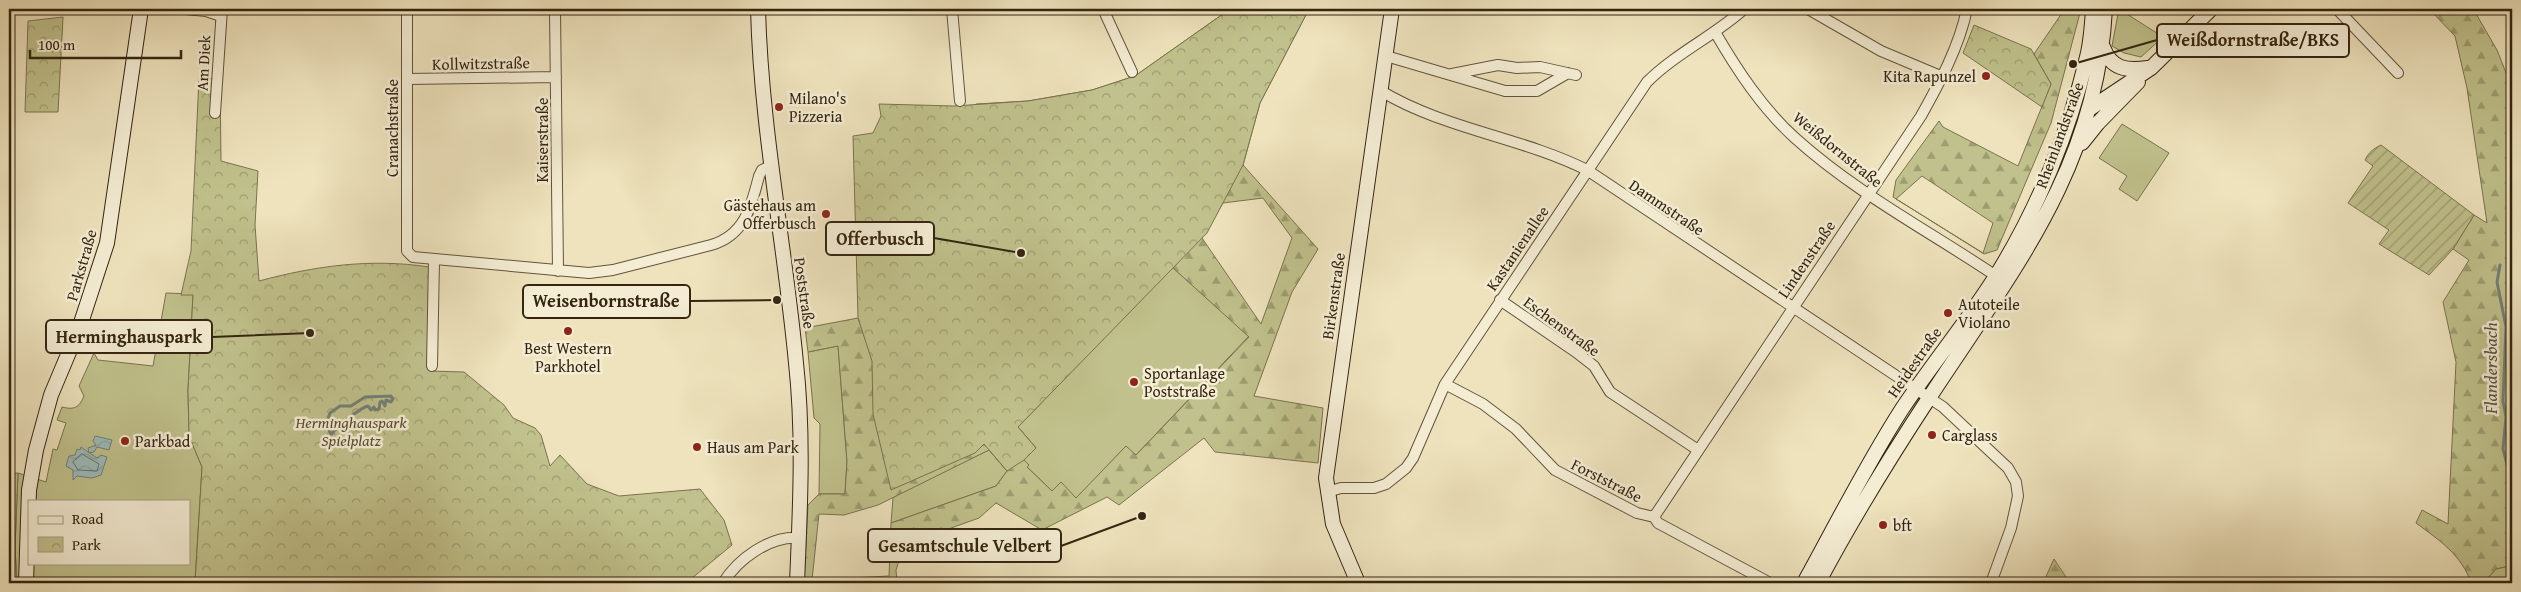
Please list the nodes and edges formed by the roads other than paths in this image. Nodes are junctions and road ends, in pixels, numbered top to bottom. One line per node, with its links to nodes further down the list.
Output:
1 (141, 9): 50 (street, Parkstraße)
2 (185, 9): 17 (street, Am Diek)
3 (407, 9): 27 (street, Cranachstraße)
4 (555, 9): 25 (street, Kaiserstraße)
5 (758, 9): 35 (street, Poststraße)
6 (952, 9): 7 (street); 29 (street)
7 (963, 9)
8 (1103, 9): 22 (street)
9 (1392, 9): 20 (street, Birkenstraße)
10 (1744, 9): 18 (street, Kastanienallee)
11 (1808, 9): 26 (street)
12 (1967, 9): 26 (street, Lindenstraße)
13 (2094, 9): 32 (street, Rheinlandstraße)
14 (2106, 9): 19 (street, Rheinlandstraße)
15 (2211, 9): 21 (street)
16 (2337, 9): 23 (street)
17 (221, 12): 31 (street, Am Diek)
18 (1714, 32): 36 (street, Kastanienallee); 37 (street, Weißdornstraße)
19 (2104, 47): 21 (street); 30 (street, Rheinlandstraße)
20 (1386, 56): 24 (street); 28 (street, Birkenstraße)
21 (2151, 68): 30 (street); 33 (street)
22 (1132, 72)
23 (2398, 73)
24 (1451, 75): 24 (street)
25 (556, 76): 27 (street, Kollwitzstraße); 40 (street, Kaiserstraße)
26 (1943, 77): 37 (street, Lindenstraße)
27 (406, 79): 39 (street, Cranachstraße)
28 (1381, 91): 36 (street, Dammstraße); 49 (street, Birkenstraße)
29 (960, 101)
30 (2091, 108): 32 (street); 33 (street, Rheinlandstraße)
31 (215, 113)
32 (2067, 125): 34 (street, Rheinlandstraße)
33 (2076, 149): 38 (street, Rheinlandstraße)
34 (2053, 162): 41 (street, Heidestraße)
35 (770, 166): 40 (street); 53 (street, Poststraße)
36 (1587, 170): 42 (street, Kastanienallee); 43 (street, Dammstraße)
37 (1867, 194): 41 (street, Weißdornstraße); 43 (street, Lindenstraße)
38 (2048, 212): 47 (street, Heidestraße)
39 (434, 260): 40 (street); 44 (street)
40 (558, 271)
41 (1996, 276): 46 (street, Heidestraße)
42 (1500, 300): 45 (street, Kastanienallee); 48 (street, Eschenstraße)
43 (1792, 308): 46 (street, Dammstraße); 48 (street, Lindenstraße)
44 (432, 366)
45 (1445, 384): 49 (street, Kastanienallee); 51 (street, Forststraße)
46 (1915, 390): 47 (street, Dammstraße); 59 (street, Heidestraße)
47 (1928, 398): 60 (street, Heidestraße); 61 (street, Dammstraße)
48 (1698, 450): 51 (street, Lindenstraße)
49 (1327, 492): 57 (street, Birkenstraße)
50 (29, 500)
51 (1654, 517): 58 (street, Forststraße)
52 (28, 521): 54 (street, Parkstraße)
53 (799, 538): 55 (street); 56 (street, Poststraße)
54 (26, 583)
55 (723, 583)
56 (797, 583)
57 (1358, 583)
58 (1770, 583)
59 (1804, 583)
60 (1818, 583)
61 (1991, 583)

